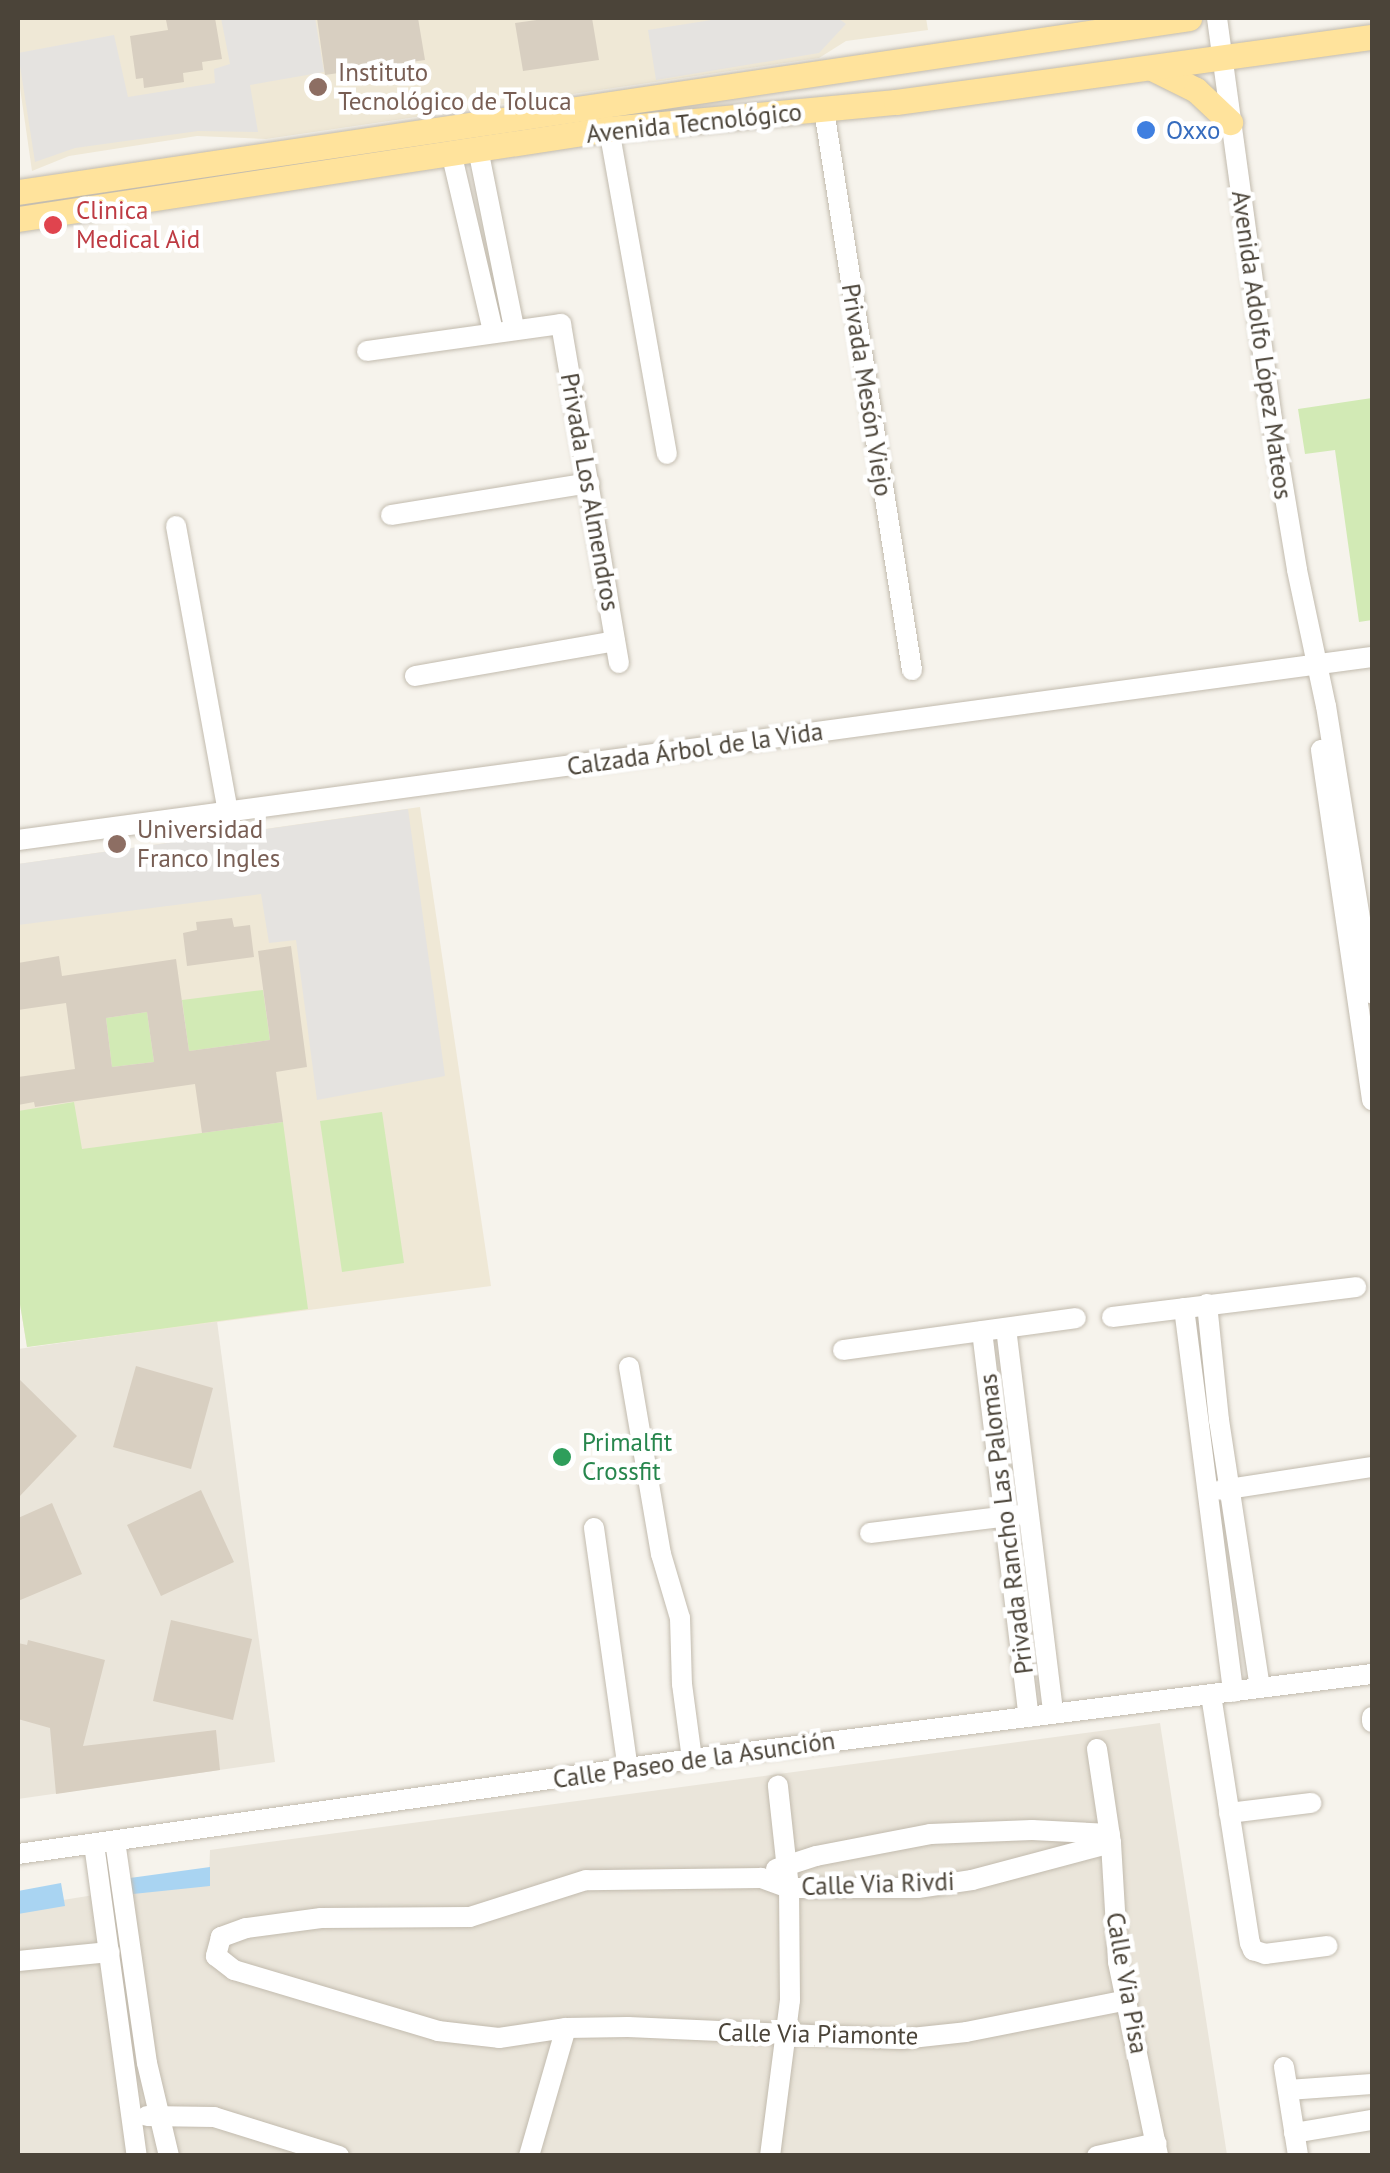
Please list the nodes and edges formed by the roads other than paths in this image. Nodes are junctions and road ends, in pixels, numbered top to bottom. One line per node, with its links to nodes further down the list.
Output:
1 (1189, 18): 4 (main road, Avenida Tecnológico)
2 (1217, 18): 5 (street, Avenida Adolfo López Mateos)
3 (1372, 37): 5 (main road, Avenida Tecnológico)
4 (961, 53): 7 (main road); 14 (main road, Avenida Tecnológico)
5 (1222, 60): 6 (main road, Avenida Tecnológico); 9 (street, Avenida Adolfo López Mateos)
6 (1152, 68): 7 (main road, Avenida Tecnológico); 9 (main road)
7 (970, 94): 8 (main road, Avenida Tecnológico)
8 (824, 110): 10 (main road, Avenida Tecnológico); 28 (street, Privada Mesón Viejo)
9 (1230, 122): 27 (street, Avenida Adolfo López Mateos)
10 (609, 129): 12 (main road, Avenida Tecnológico); 20 (street)
11 (451, 152): 12 (main road, Avenida Tecnológico); 13 (street); 15 (main road, Avenida Tecnológico)
12 (481, 160): 13 (street); 16 (street)
13 (458, 178): 17 (street)
14 (18, 192)
15 (18, 219)
16 (504, 275): 17 (street); 18 (street)
17 (482, 281): 18 (street)
18 (504, 330): 19 (street); 21 (street, Privada Los Almendros)
19 (367, 352)
20 (667, 454)
21 (589, 483): 22 (street); 24 (street, Privada Los Almendros)
22 (391, 515)
23 (176, 526): 30 (street)
24 (615, 641): 26 (street, Privada Los Almendros); 29 (street)
25 (1372, 657): 27 (street, Calzada Árbol de la Vida)
26 (619, 663)
27 (1314, 664): 30 (street, Calzada Árbol de la Vida); 32 (street, Avenida Adolfo López Mateos); 33 (street, Avenida Adolfo López Mateos)
28 (912, 670)
29 (414, 676)
30 (228, 813): 31 (street, Calzada Árbol de la Vida)
31 (18, 840)
32 (1372, 992)
33 (1372, 1100)
34 (1356, 1287): 35 (street)
35 (1207, 1304): 36 (street); 44 (street)
36 (1184, 1308): 37 (street); 45 (street)
37 (1112, 1317)
38 (1076, 1318): 39 (street)
39 (1006, 1328): 40 (street); 46 (street, Privada Rancho Las Palomas)
40 (982, 1331): 41 (street); 47 (street, Privada Rancho Las Palomas)
41 (843, 1350)
42 (629, 1367): 57 (street)
43 (1372, 1467): 44 (street)
44 (1232, 1489): 45 (street); 51 (street)
45 (1209, 1492): 52 (street)
46 (1028, 1513): 47 (street); 54 (street, Privada Rancho Las Palomas)
47 (1005, 1516): 49 (street); 55 (street, Privada Rancho Las Palomas)
48 (594, 1528): 58 (street)
49 (870, 1533)
50 (1372, 1674): 51 (street, Calle Paseo de la Asunción)
51 (1260, 1688): 52 (street, Calle Paseo de la Asunción)
52 (1233, 1692): 53 (street, Calle Paseo de la Asunción)
53 (1210, 1695): 54 (street, Calle Paseo de la Asunción); 61 (street)
54 (1053, 1713): 55 (street, Calle Paseo de la Asunción)
55 (1029, 1717): 57 (street, Calle Paseo de la Asunción)
56 (1097, 1749): 62 (street, Calle Via Pisa)
57 (692, 1759): 58 (street, Calle Paseo de la Asunción)
58 (628, 1769): 63 (street, Calle Paseo de la Asunción)
59 (778, 1786): 65 (street)
60 (1311, 1803): 61 (street)
61 (1229, 1813): 69 (street)
62 (1110, 1838): 65 (street, Calle Via Rivdi); 68 (street, Calle Via Rivdi); 73 (street, Calle Via Pisa)
63 (104, 1842): 64 (street, Calle Paseo de la Asunción); 70 (street); 72 (street)
64 (18, 1854)
65 (787, 1862): 66 (street, Calle Via Rivdi); 68 (street)
66 (761, 1878): 67 (street, Calle Via Rivdi); 68 (street, Calle Via Rivdi)
67 (586, 1880): 74 (street, Calle Via Piamonte)
68 (789, 1888): 75 (street)
69 (1328, 1946)
70 (110, 1952): 71 (street); 72 (street)
71 (18, 1962)
72 (124, 1978): 79 (street); 80 (street)
73 (1127, 2000): 75 (street, Calle Via Piamonte); 83 (street, Calle Via Pisa)
74 (566, 2028): 75 (street, Calle Via Piamonte); 88 (street)
75 (788, 2037): 89 (street)
76 (1284, 2067): 78 (street)
77 (1372, 2084): 78 (street)
78 (1288, 2090): 82 (street)
79 (157, 2115): 80 (street); 86 (street); 87 (street)
80 (130, 2117): 85 (street)
81 (1372, 2120): 82 (street)
82 (1294, 2133): 84 (street)
83 (1158, 2149): 90 (street)
84 (1298, 2155)
85 (137, 2156)
86 (168, 2156)
87 (339, 2156)
88 (528, 2156)
89 (770, 2156)
90 (1097, 2156)

